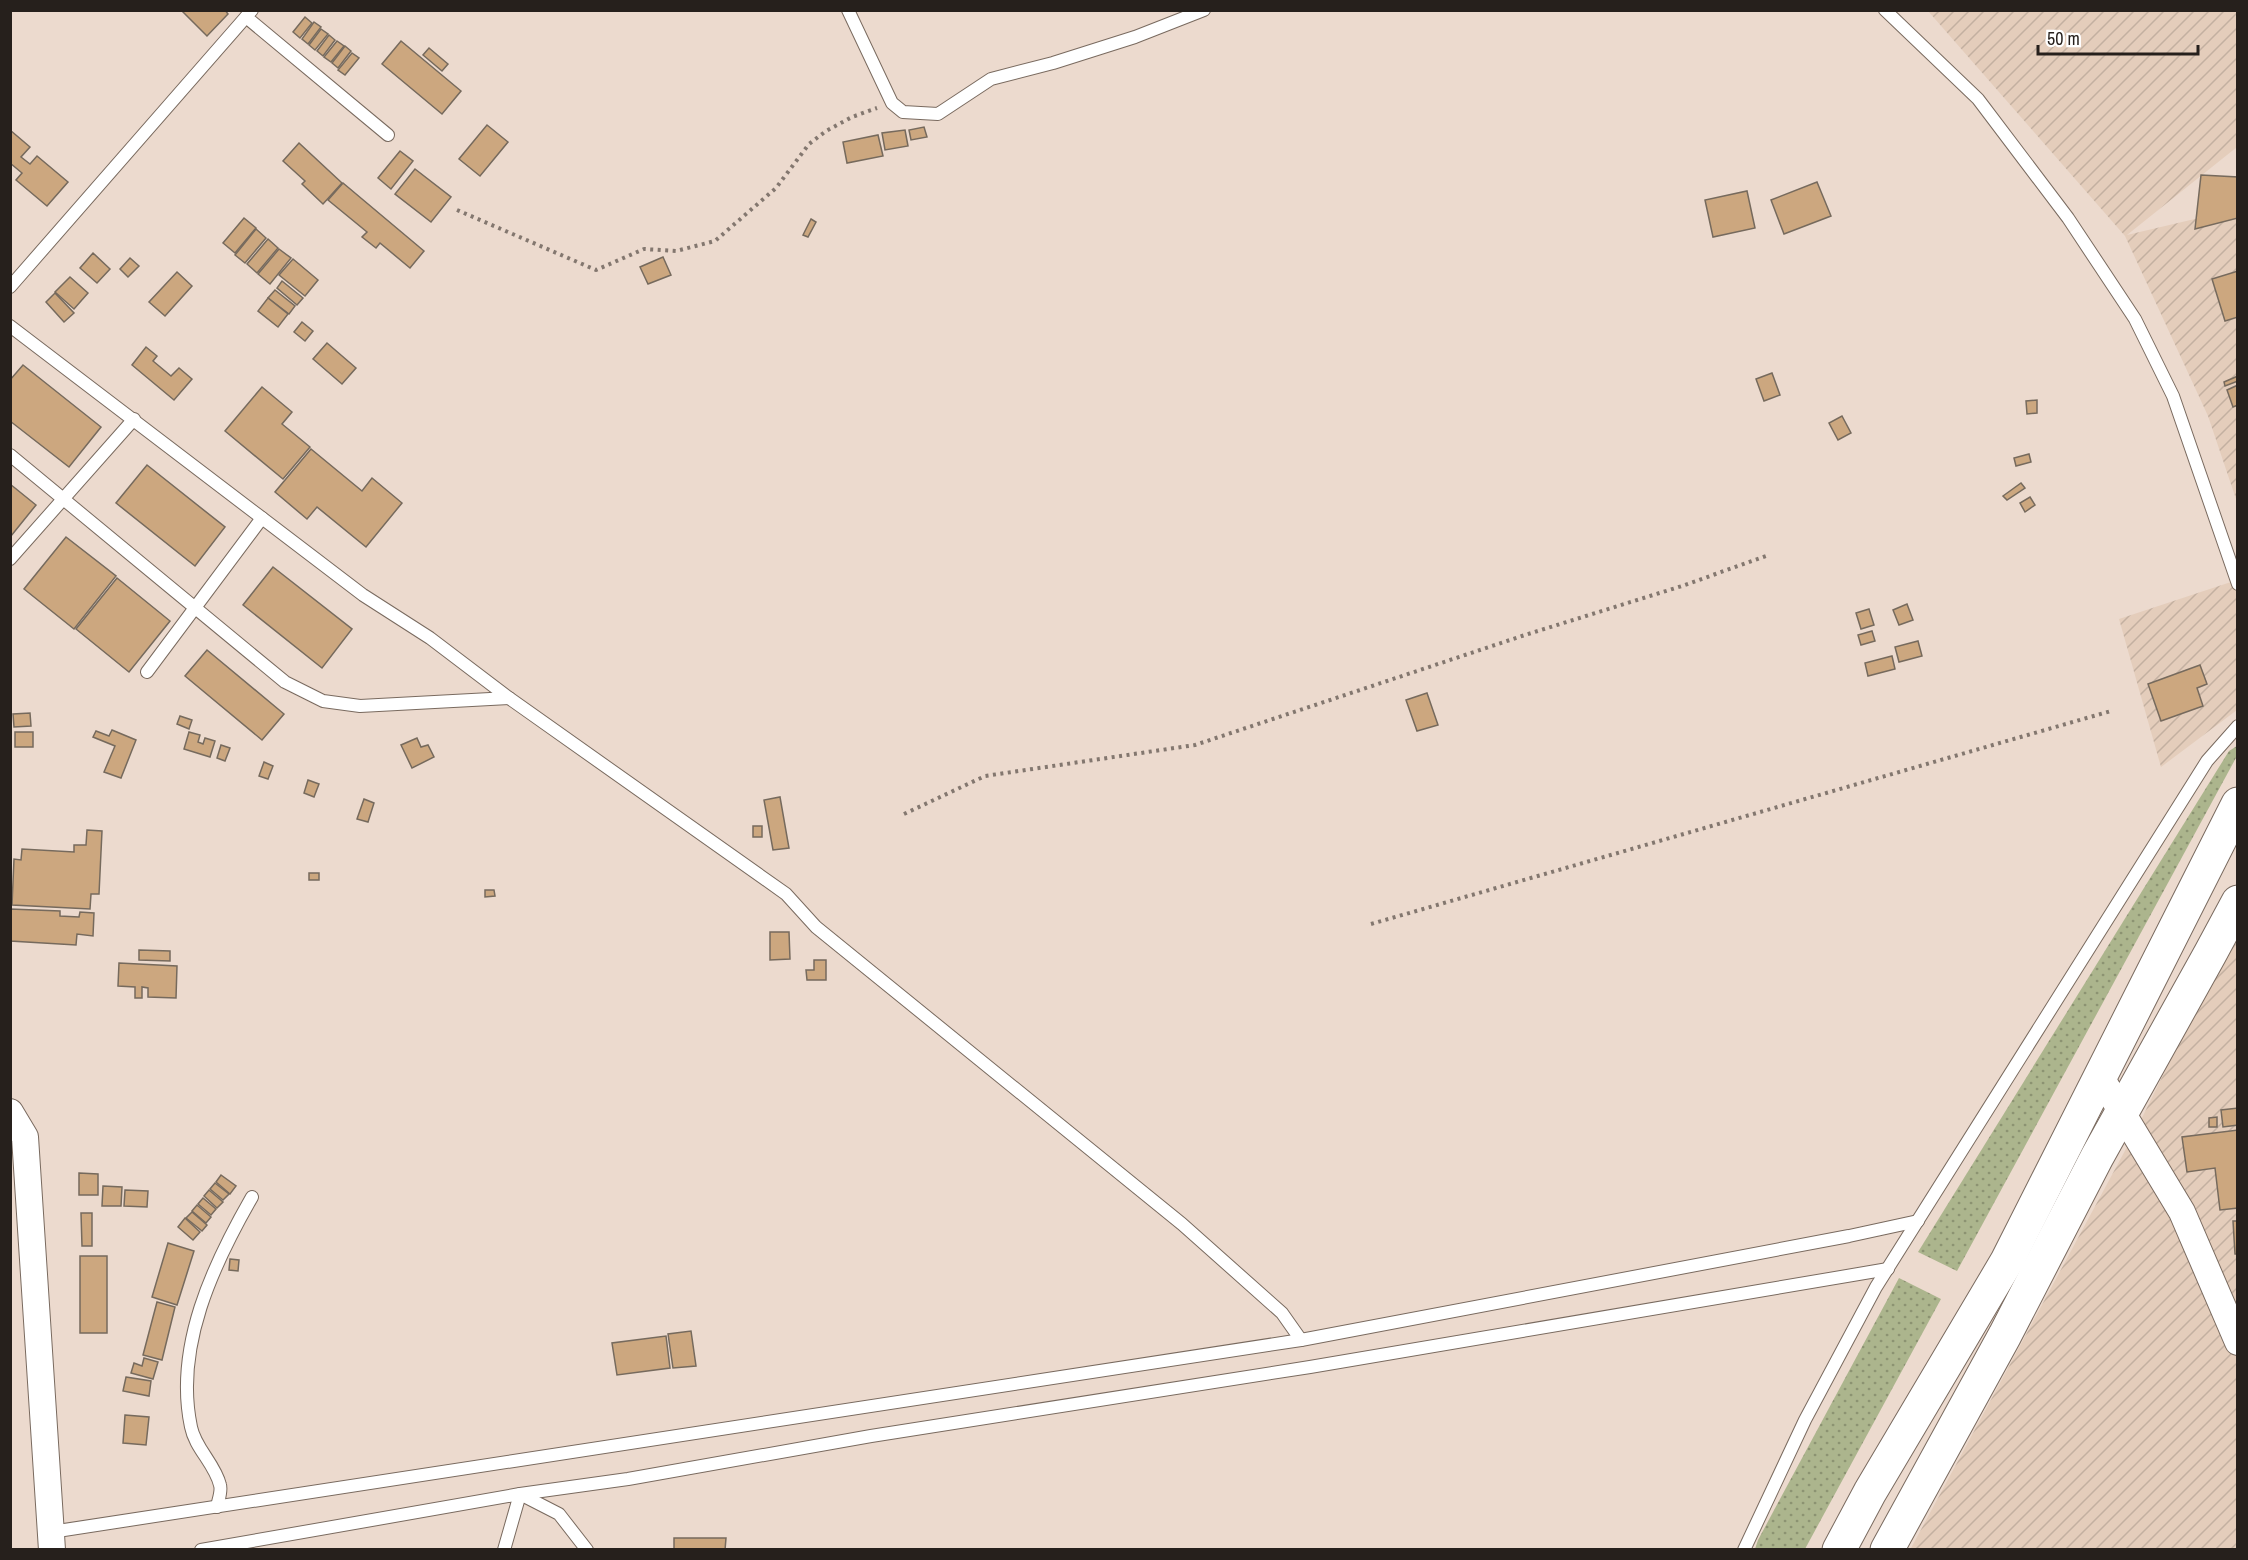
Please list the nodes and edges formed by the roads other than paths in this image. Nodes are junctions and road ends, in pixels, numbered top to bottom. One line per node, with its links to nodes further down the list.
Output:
1 (848, 10): 2 (lane)
2 (1204, 10)
3 (1885, 10): 13 (lane)
4 (249, 14): 5 (lane); 6 (lane)
5 (388, 135)
6 (10, 287)
7 (10, 326): 8 (lane)
8 (134, 419): 10 (lane); 11 (lane)
9 (10, 456): 10 (lane)
10 (63, 499): 12 (lane); 14 (lane)
11 (262, 518): 14 (lane); 16 (lane)
12 (10, 559)
13 (2238, 584)
14 (195, 608): 15 (lane); 16 (lane)
15 (147, 672)
16 (508, 698): 26 (lane)
17 (2238, 726): 24 (lane)
18 (2238, 804): 20 (main road)
19 (2238, 902): 22 (main road)
20 (2100, 1076): 22 (street); 36 (main road)
21 (10, 1112): 30 (street)
22 (2122, 1112): 27 (street); 37 (main road)
23 (252, 1197): 29 (lane)
24 (1918, 1221): 25 (lane); 26 (lane)
25 (1888, 1269): 28 (lane); 35 (lane)
26 (1301, 1340): 29 (lane)
27 (2238, 1342)
28 (520, 1494): 31 (lane); 33 (lane); 34 (lane)
29 (217, 1507): 30 (lane)
30 (52, 1541)
31 (221, 1548): 32 (lane)
32 (201, 1550)
33 (504, 1550)
34 (587, 1550)
35 (1744, 1550)
36 (1839, 1550)
37 (1887, 1550)

